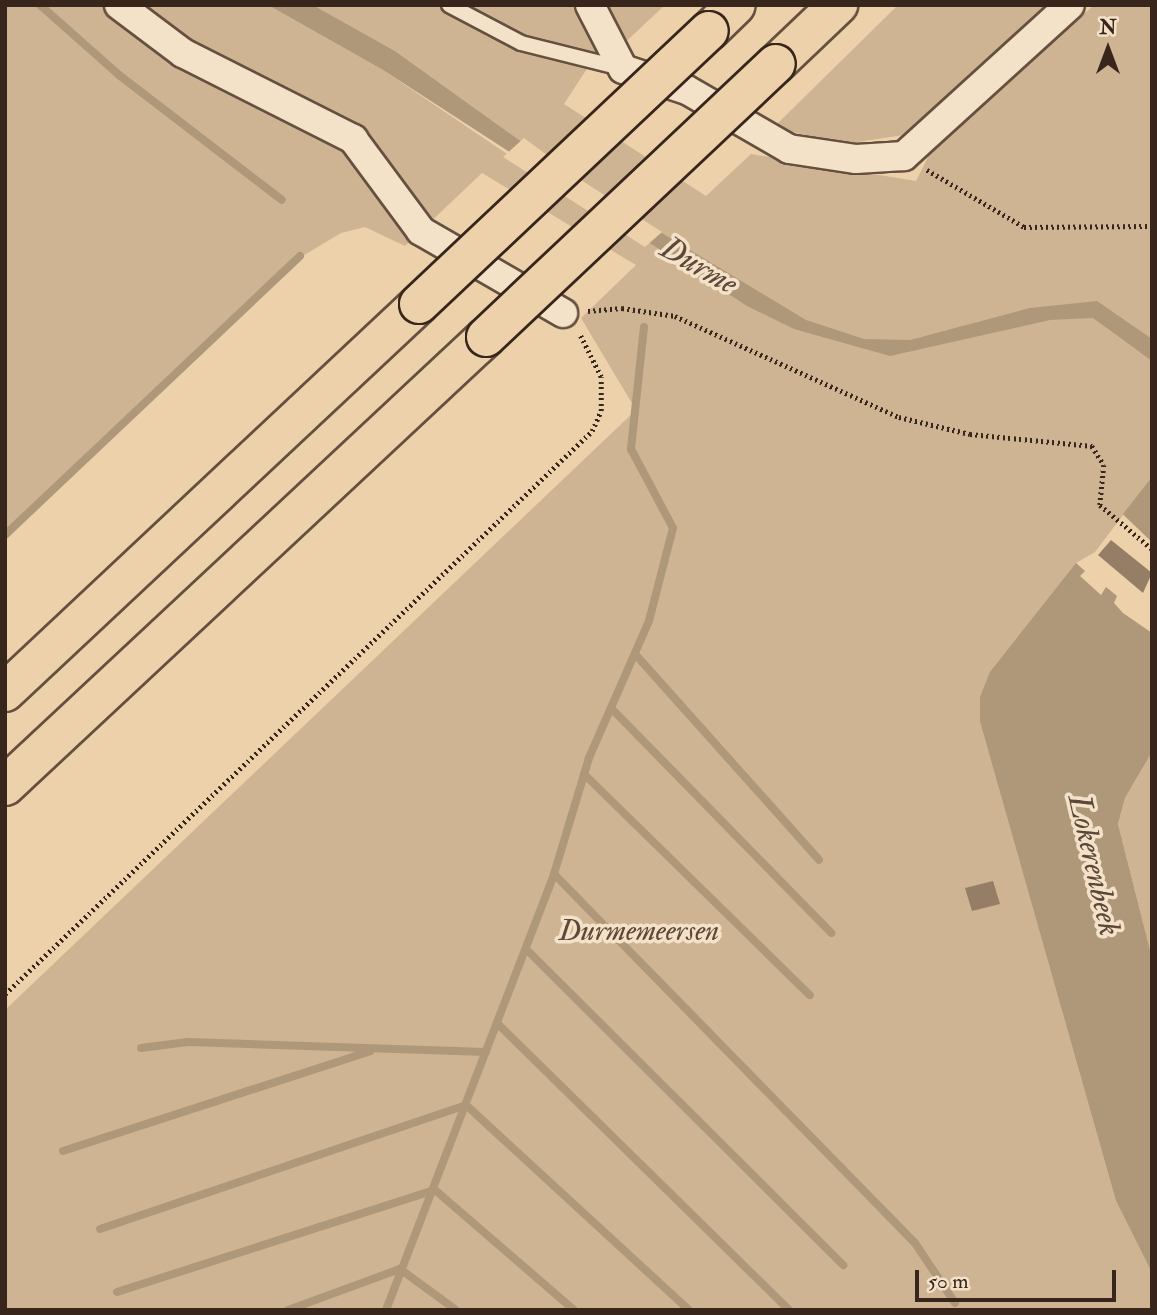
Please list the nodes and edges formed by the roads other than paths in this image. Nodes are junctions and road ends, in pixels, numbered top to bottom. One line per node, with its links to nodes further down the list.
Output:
1 (119, 5): 8 (street)
2 (449, 5): 7 (lane)
3 (590, 5): 7 (street)
4 (736, 5): 9 (highway, bridge)
5 (838, 5): 10 (highway, bridge)
6 (1070, 5): 7 (street)
7 (623, 69)
8 (563, 313)
9 (5, 692)
10 (5, 786)

